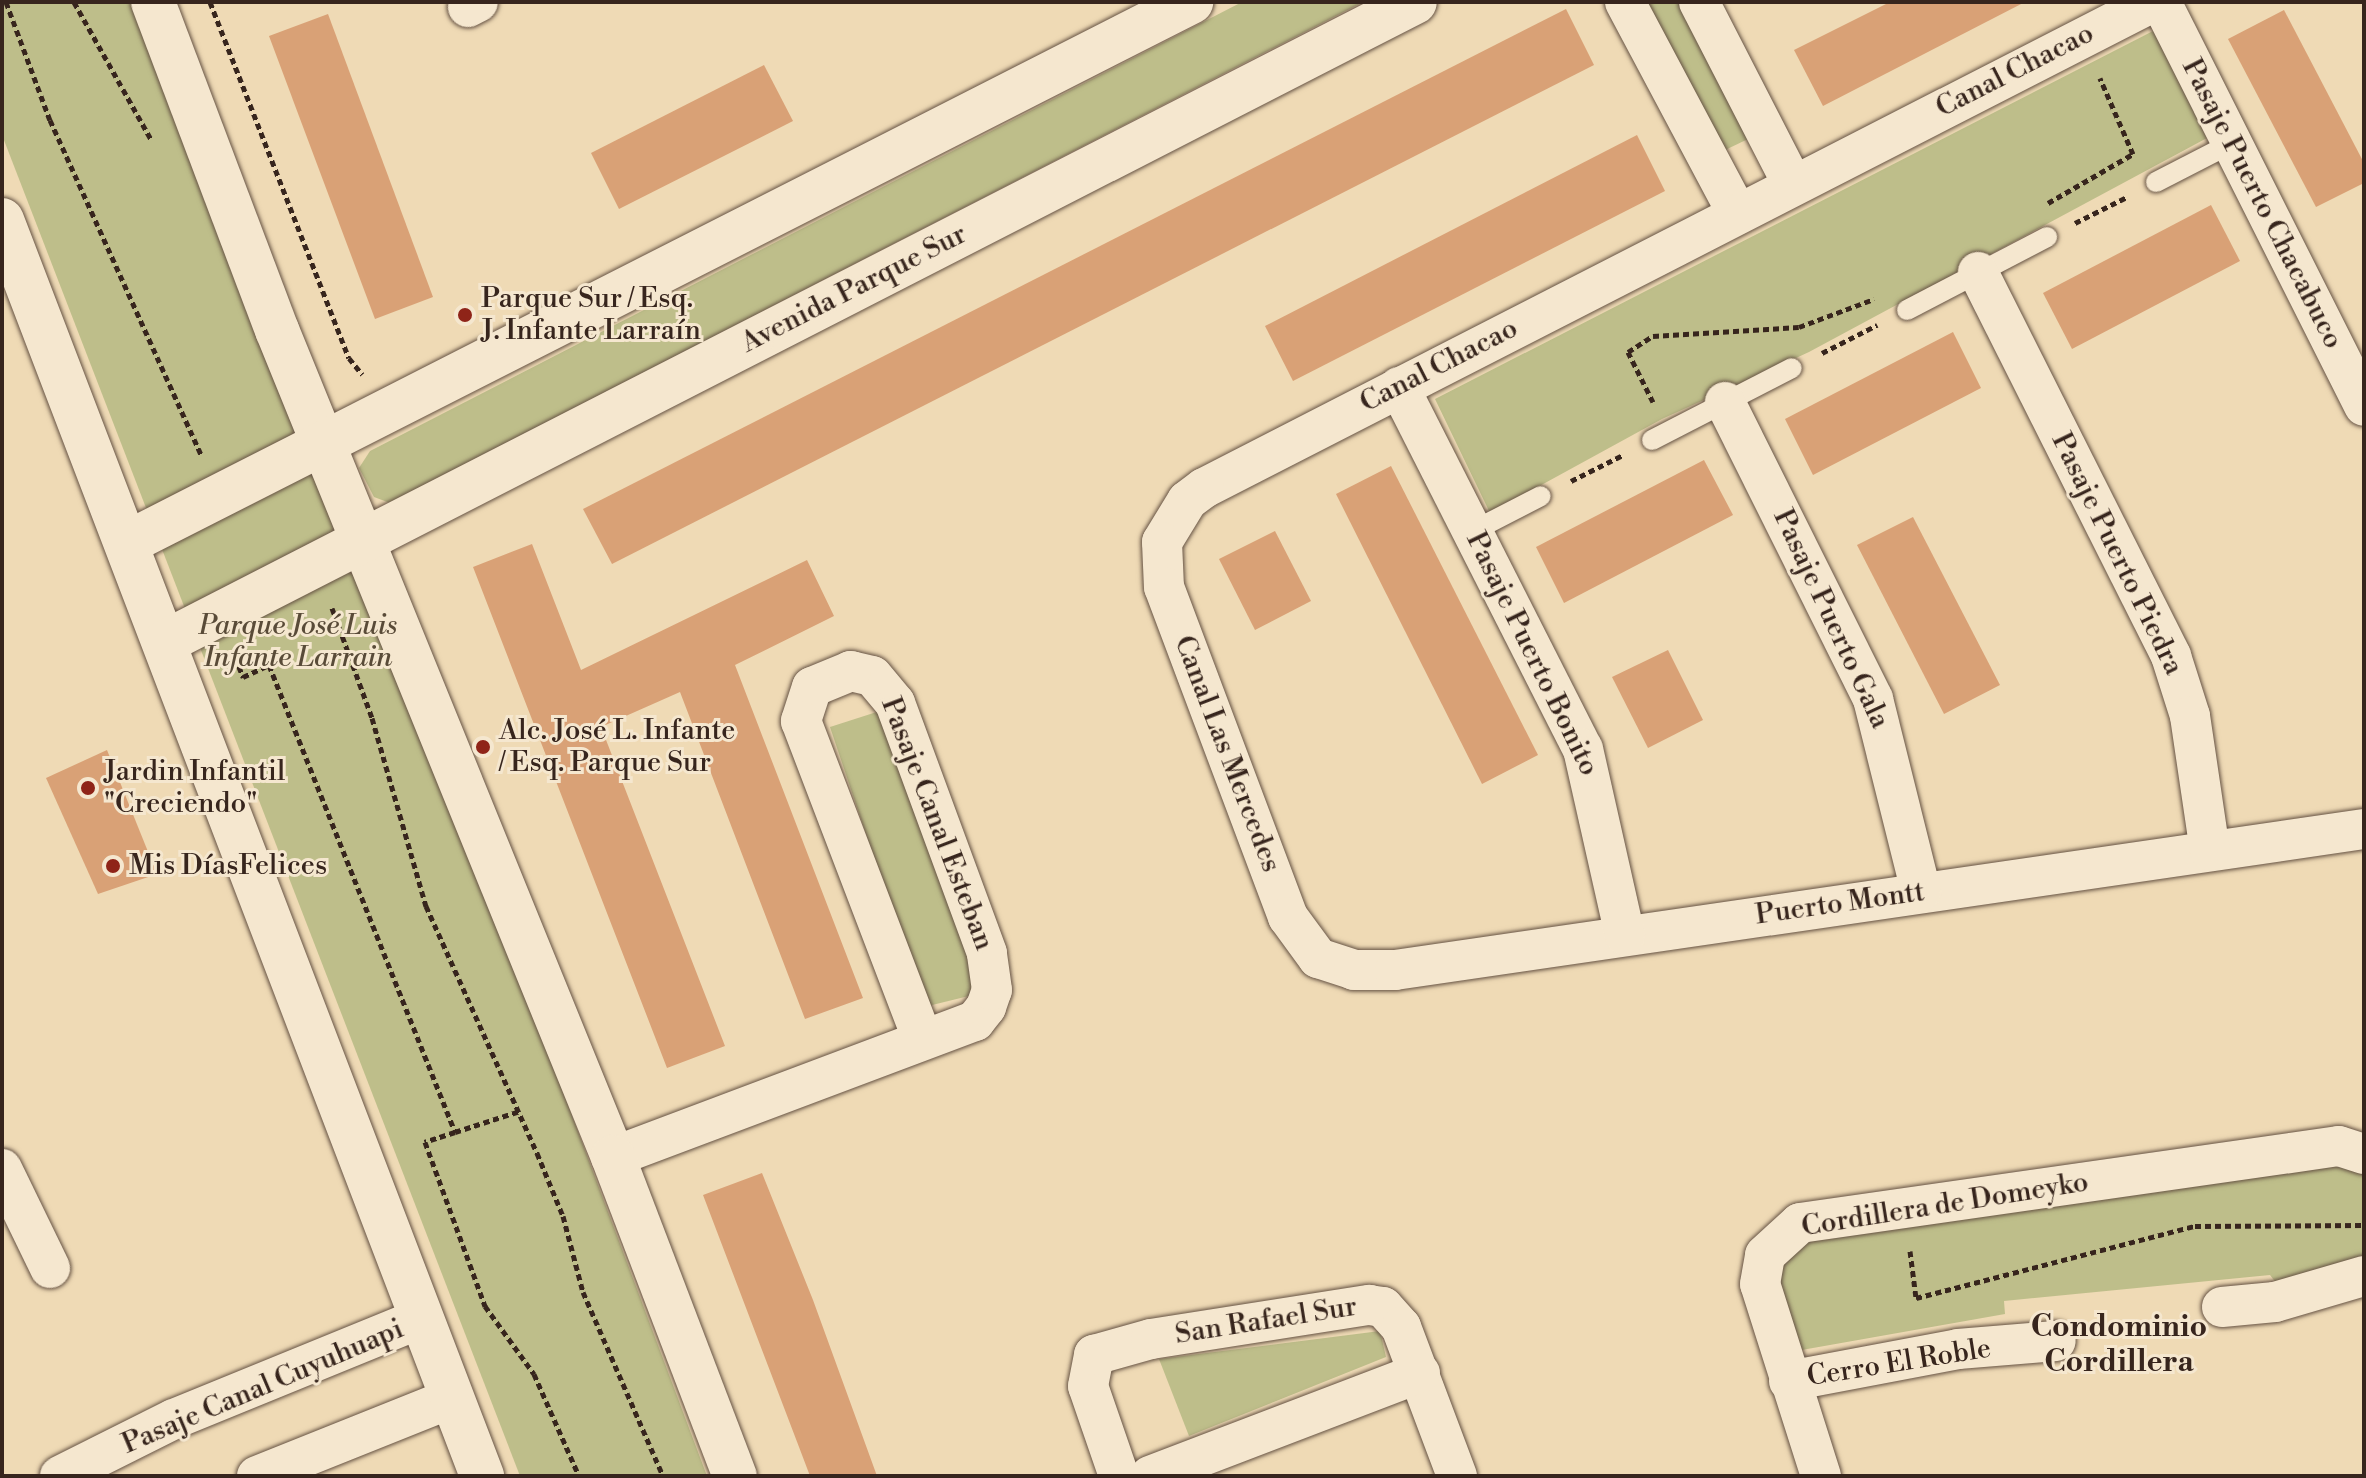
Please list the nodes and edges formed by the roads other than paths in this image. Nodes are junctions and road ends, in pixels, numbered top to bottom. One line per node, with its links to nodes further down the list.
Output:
1 (153, 2): 20 (street)
2 (1191, 2): 20 (street)
3 (1415, 2): 23 (street, Avenida Parque Sur)
4 (1625, 2): 10 (street)
5 (1699, 2): 9 (street)
6 (2143, 5): 7 (street, Pasaje Puerto Chacabuco); 9 (street, Canal Chacao)
7 (2232, 143): 8 (lane); 18 (street, Pasaje Puerto Chacabuco)
8 (2156, 182)
9 (1792, 183): 10 (street, Canal Chacao)
10 (1737, 213): 16 (street, Canal Chacao)
11 (2, 220): 25 (street)
12 (2047, 237): 13 (lane)
13 (1978, 272): 14 (lane); 28 (street, Pasaje Puerto Piedra)
14 (1907, 310)
15 (1792, 368): 17 (lane)
16 (1399, 387): 22 (street, Pasaje Puerto Bonito); 24 (street, Canal Chacao)
17 (1725, 402): 19 (lane); 29 (street, Pasaje Puerto Gala)
18 (2364, 406)
19 (1652, 440)
20 (325, 442): 23 (street); 25 (street)
21 (1541, 496): 22 (lane)
22 (1473, 531): 30 (street, Pasaje Puerto Bonito)
23 (366, 541): 26 (street, Avenida Parque Sur); 34 (street)
24 (1162, 542): 31 (street, Canal Las Mercedes)
25 (127, 543): 26 (street)
26 (165, 642): 39 (street)
27 (2364, 829): 28 (street, Puerto Montt)
28 (2210, 851): 29 (street, Puerto Montt)
29 (1921, 891): 30 (street, Puerto Montt)
30 (1625, 935): 31 (street, Puerto Montt)
31 (1318, 958)
32 (922, 1038): 32 (street, Pasaje Canal Esteban); 34 (street, Pasaje Canal Esteban)
33 (2364, 1154): 42 (street, Cordillera de Domeyko)
34 (613, 1157): 48 (street)
35 (2, 1169): 36 (street)
36 (50, 1268)
37 (2364, 1276): 38 (street)
38 (2222, 1307)
39 (422, 1318): 43 (street); 44 (street, Pasaje Canal Cuyuhuapi)
40 (2056, 1341): 42 (street, Cerro El Roble)
41 (1420, 1373): 49 (street, San Rafael Sur); 50 (street); 51 (street, San Rafael Sur)
42 (1789, 1381): 52 (street, Cordillera de Domeyko)
43 (452, 1398): 46 (street); 47 (street)
44 (115, 1464): 45 (street, Pasaje Canal Cuyuhuapi)
45 (60, 1476)
46 (257, 1476)
47 (482, 1476)
48 (735, 1476)
49 (1119, 1476)
50 (1150, 1476)
51 (1457, 1476)
52 (1821, 1476)

